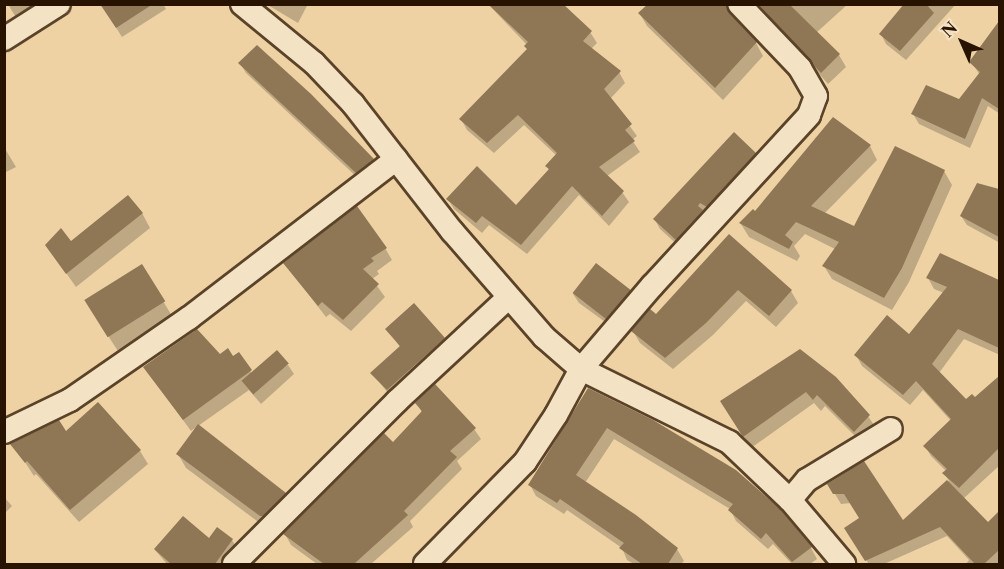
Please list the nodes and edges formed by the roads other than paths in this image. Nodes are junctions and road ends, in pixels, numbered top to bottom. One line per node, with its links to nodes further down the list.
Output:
1 (59, 4): 4 (street)
2 (242, 4): 5 (street)
3 (739, 4): 7 (street)
4 (4, 39)
5 (396, 159): 6 (street); 9 (street)
6 (508, 298): 7 (street); 11 (street)
7 (581, 369): 10 (street); 12 (street)
8 (891, 429): 10 (street)
9 (4, 432)
10 (790, 500): 13 (street)
11 (234, 564)
12 (424, 564)
13 (844, 564)

